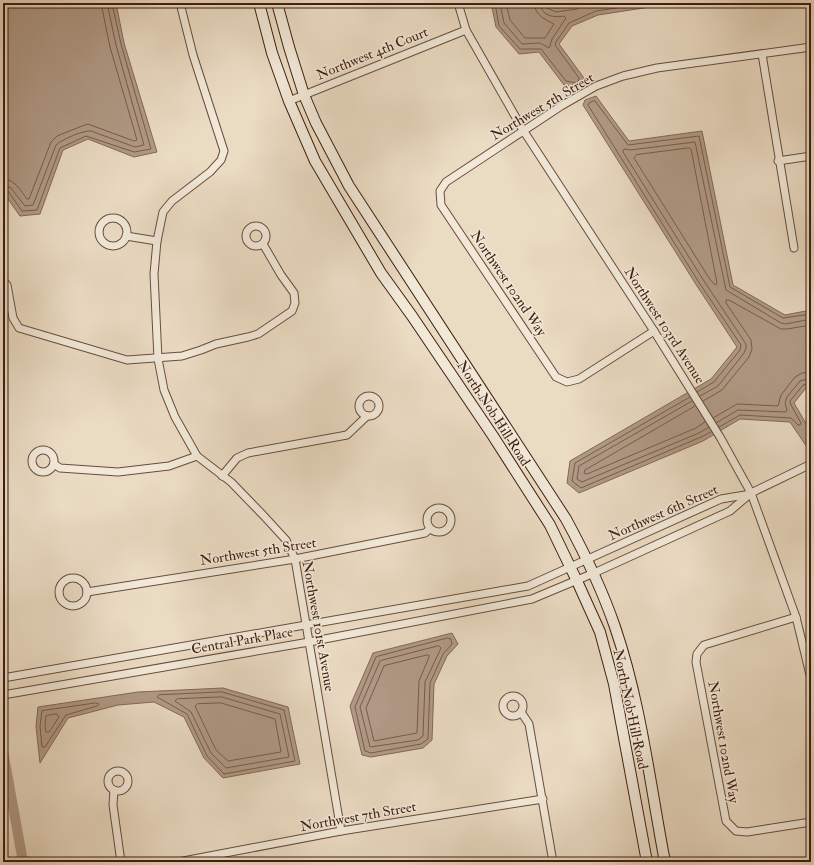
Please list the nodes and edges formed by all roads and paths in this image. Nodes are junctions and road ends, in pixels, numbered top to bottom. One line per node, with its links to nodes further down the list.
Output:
1 (180, 3): 15 (street, Northwest 101st Avenue)
2 (259, 3): 9 (main road, North Nob Hill Road)
3 (277, 3): 8 (main road, North Nob Hill Road)
4 (458, 3): 5 (street, Northwest 103rd Avenue)
5 (466, 30): 8 (street, Northwest 4th Court); 10 (street, Northwest 103rd Avenue)
6 (811, 47): 7 (street, Northwest 5th Street)
7 (762, 54): 10 (street, Northwest 5th Street); 12 (street)
8 (304, 95): 9 (street, Northwest 4th Court); 29 (main road, North Nob Hill Road)
9 (289, 101): 30 (main road, North Nob Hill Road)
10 (523, 130): 13 (street, Northwest 5th Street); 19 (street, Northwest 103rd Avenue)
11 (811, 156): 12 (street)
12 (778, 161): 17 (street)
13 (440, 191): 19 (street, Northwest 102nd Way)
14 (126, 236): 14 (street); 15 (street)
15 (157, 241): 20 (street, Northwest 101st Avenue)
16 (263, 244): 20 (street)
17 (794, 248)
18 (5, 283): 20 (street)
19 (654, 331): 26 (street, Northwest 103rd Avenue)
20 (158, 359): 22 (street, Northwest 101st Avenue)
21 (367, 416): 25 (street)
22 (197, 456): 23 (street); 25 (street, Northwest 101st Avenue)
23 (54, 464)
24 (811, 464): 26 (street, Northwest 6th Street)
25 (222, 476): 28 (street, Northwest 101st Avenue)
26 (751, 494): 29 (street, Northwest 6th Street); 31 (street, Northwest 6th Street); 34 (street, Northwest 103rd Avenue)
27 (430, 529): 28 (street, Northwest 5th Street)
28 (295, 559): 33 (street, Northwest 5th Street); 35 (street, Northwest 101st Avenue)
29 (587, 559): 30 (street, Northwest 6th Street); 31 (main road, North Nob Hill Road)
30 (570, 567): 32 (main road, North Nob Hill Road); 35 (street, Central Park Place)
31 (594, 573): 32 (street, Northwest 6th Street); 49 (main road, North Nob Hill Road)
32 (577, 581): 36 (street, Central Park Place); 48 (main road, North Nob Hill Road)
33 (87, 592)
34 (796, 617): 38 (street, Northwest 103rd Avenue); 43 (street, Northwest 102nd Way)
35 (306, 625): 36 (street, Northwest 101st Avenue); 37 (street, Central Park Place)
36 (309, 642): 39 (street, Central Park Place); 44 (street, Northwest 101st Avenue)
37 (3, 678)
38 (811, 679)
39 (3, 695)
40 (521, 712): 42 (street)
41 (114, 790): 45 (street)
42 (543, 799): 44 (street, Northwest 7th Street); 47 (street)
43 (811, 822)
44 (341, 831): 46 (street, Northwest 7th Street)
45 (121, 862)
46 (178, 862)
47 (553, 862)
48 (646, 862)
49 (665, 862)

